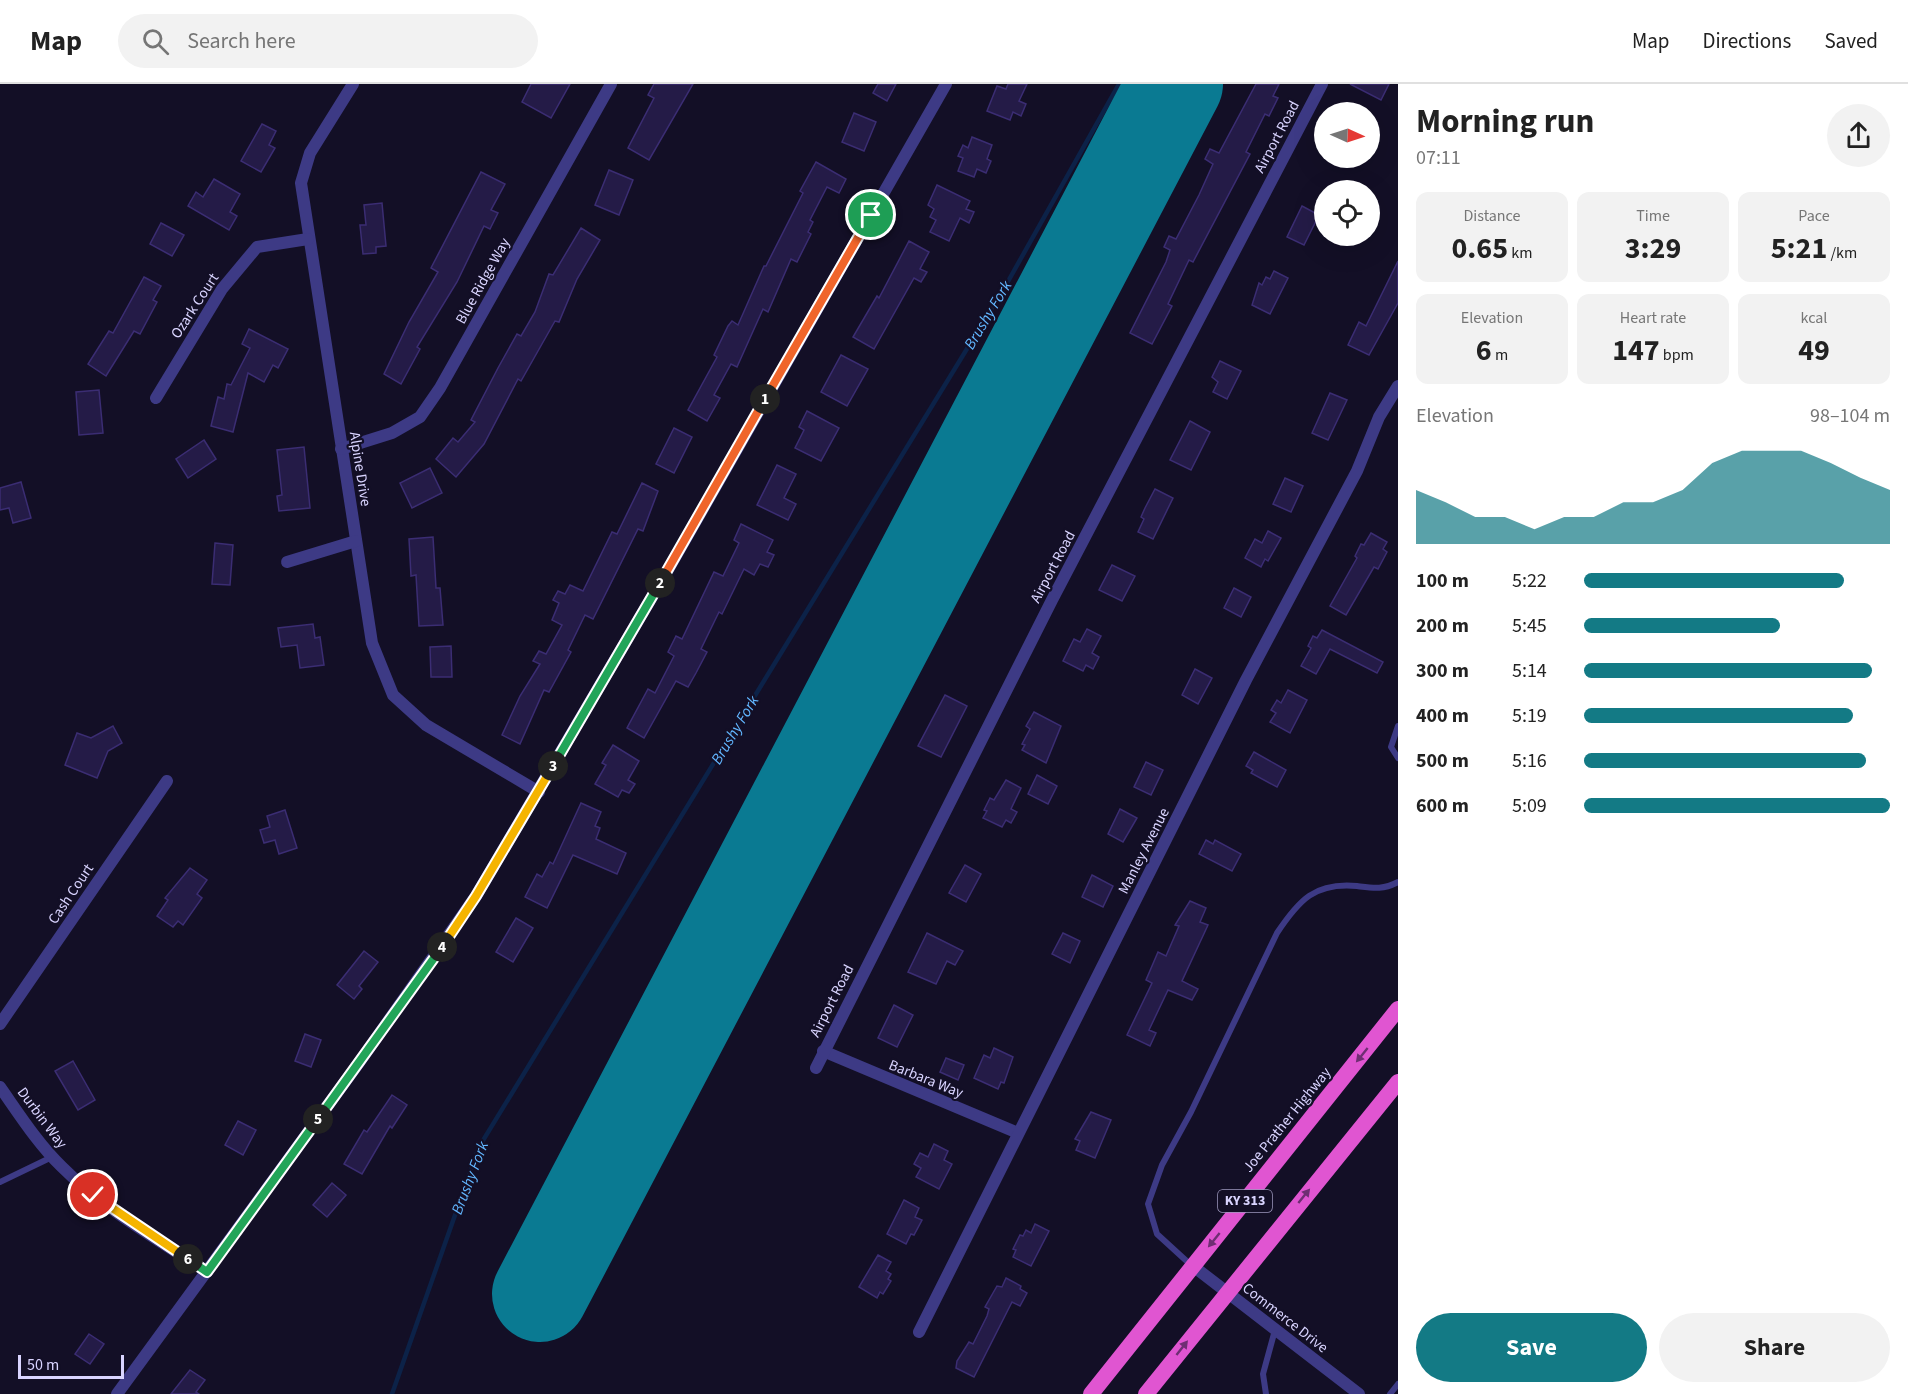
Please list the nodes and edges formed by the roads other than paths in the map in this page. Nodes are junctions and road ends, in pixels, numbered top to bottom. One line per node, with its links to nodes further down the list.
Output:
1 (353, 84): 5 (street, Alpine Drive)
2 (611, 84): 8 (street, Blue Ridge Way)
3 (946, 84): 14 (street)
4 (1322, 84): 18 (street, Airport Road)
5 (308, 239): 7 (street, Ozark Court); 8 (street, Alpine Drive)
6 (1398, 386): 22 (street, Manley Avenue)
7 (156, 398)
8 (341, 449): 9 (street, Alpine Drive)
9 (356, 541): 10 (street); 14 (street, Alpine Drive)
10 (287, 562)
11 (1398, 726): 12 (lane)
12 (1398, 758)
13 (167, 781): 17 (street, Cash Court)
14 (538, 792): 26 (street)
15 (1398, 882): 25 (lane)
16 (1398, 1009): 25 (highway, Joe Prather Highway / KY 313, one-way to 25)
17 (0, 1024)
18 (823, 1052): 19 (street, Airport Road); 22 (street, Barbara Way)
19 (816, 1068)
20 (1398, 1082): 27 (highway, KY 313, one-way to 20)
21 (0, 1087): 23 (street, Durbin Way)
22 (1018, 1133): 29 (street, Manley Avenue)
23 (52, 1157): 24 (lane); 26 (street, Durbin Way)
24 (0, 1182)
25 (1193, 1266): 27 (street, Commerce Drive); 32 (highway, Joe Prather Highway / KY 313)
26 (207, 1272): 31 (street)
27 (1226, 1292): 28 (street, Commerce Drive); 33 (highway, KY 313, one-way to 27)
28 (1275, 1329): 34 (lane); 35 (street, Commerce Drive)
29 (919, 1332)
30 (1398, 1384): 36 (lane)
31 (117, 1394)
32 (1091, 1394)
33 (1146, 1394)
34 (1266, 1394)
35 (1359, 1394)
36 (1390, 1394)

